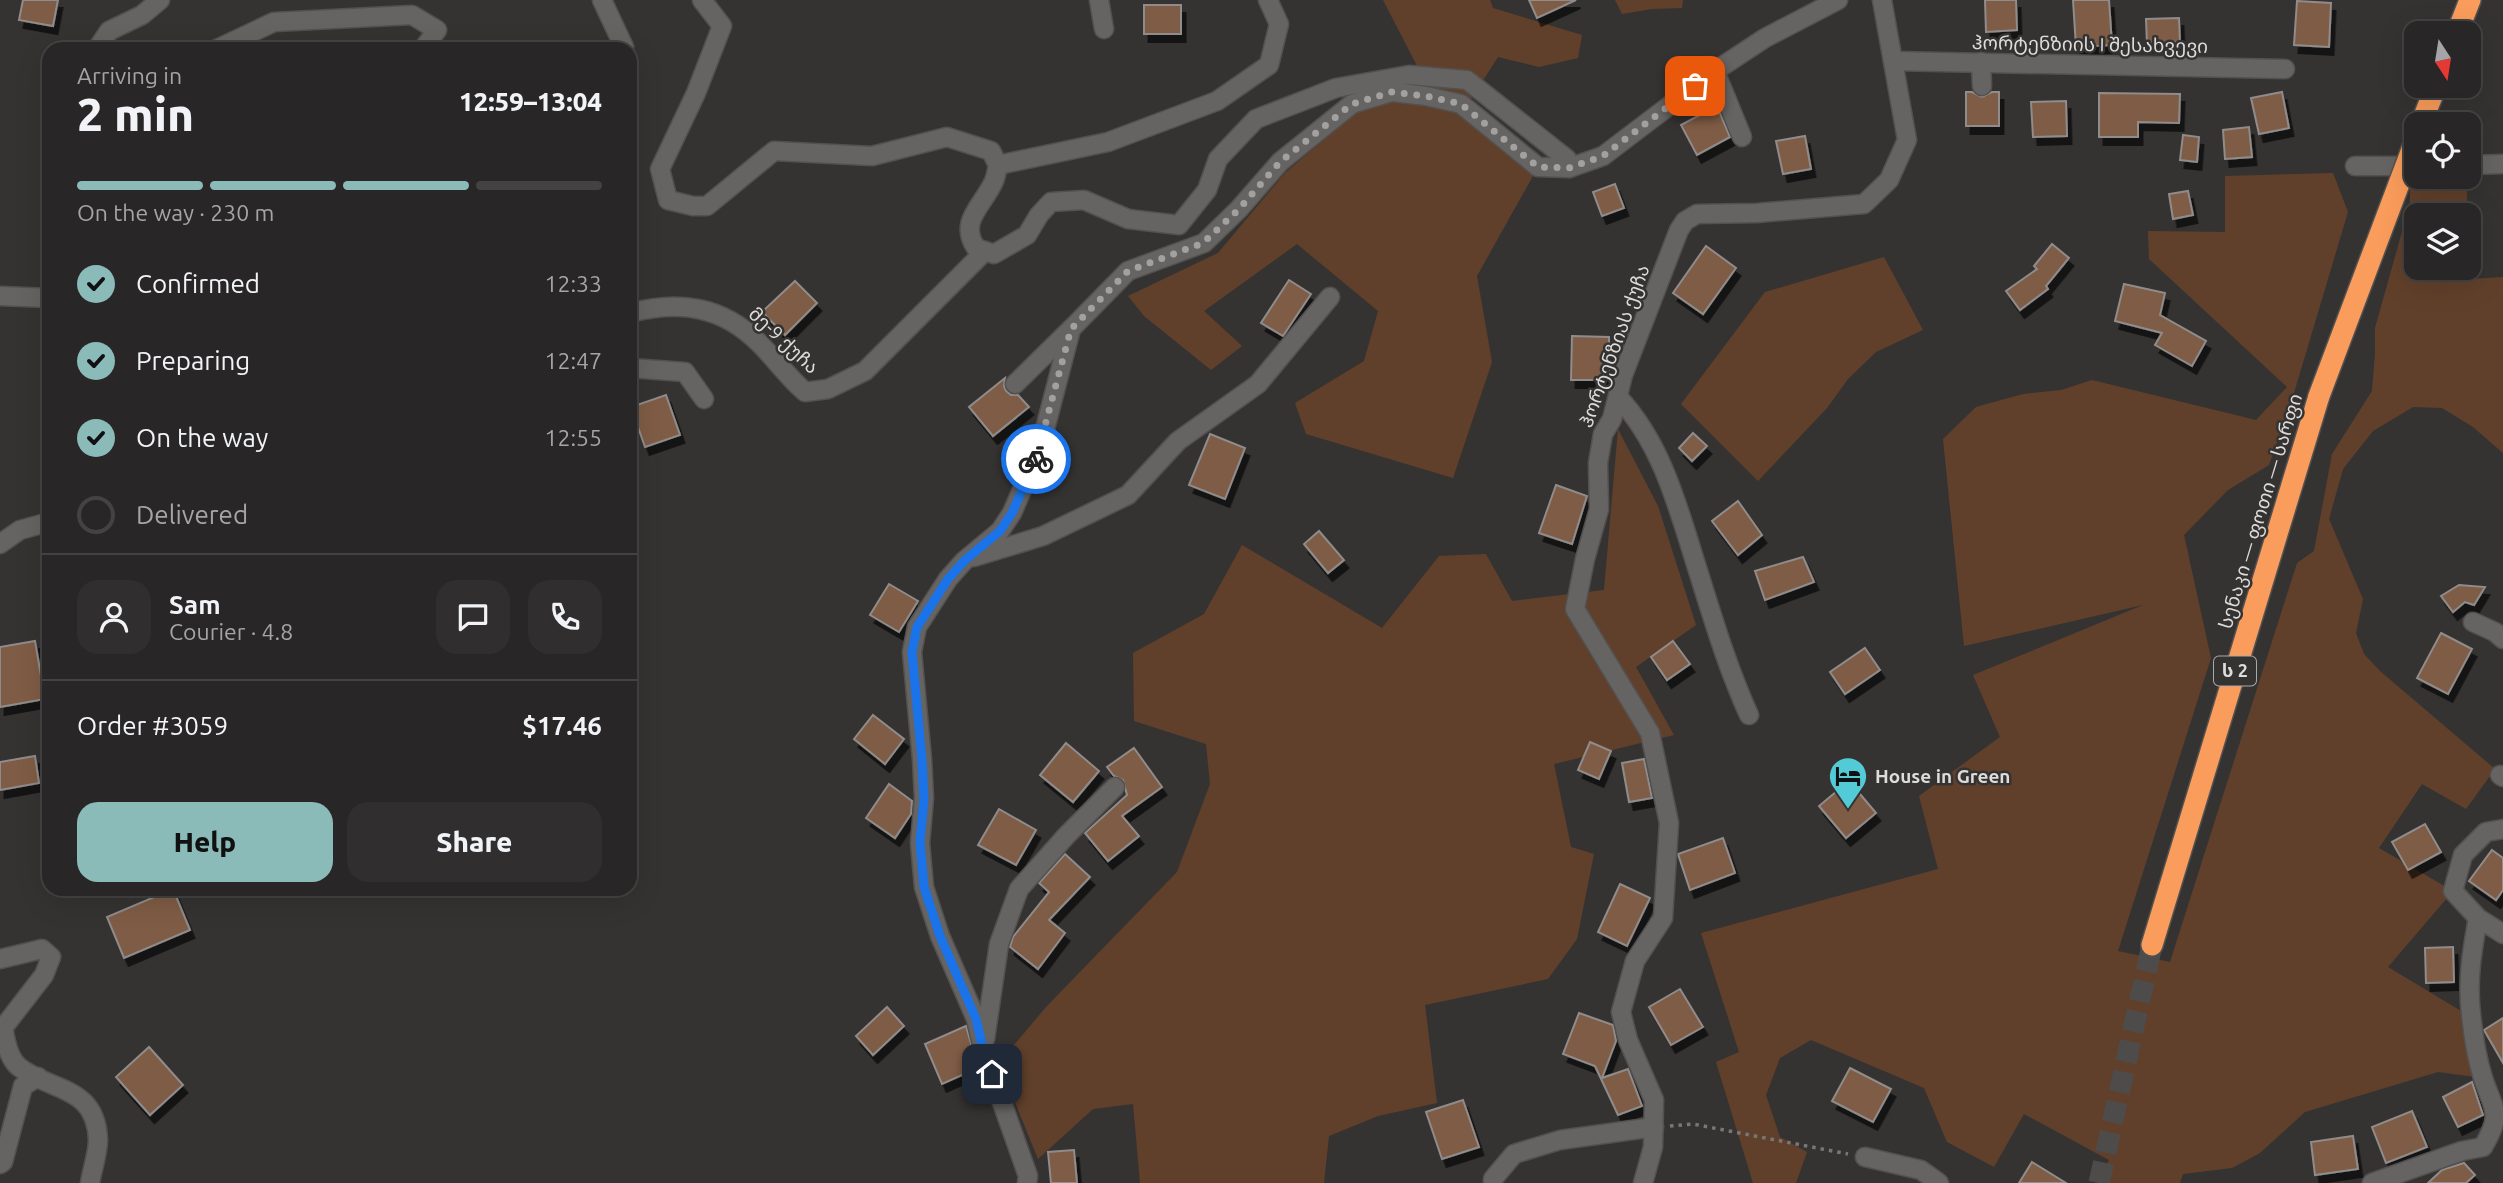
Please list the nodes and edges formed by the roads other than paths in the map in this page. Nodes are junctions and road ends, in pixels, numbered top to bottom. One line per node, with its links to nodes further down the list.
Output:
1 (160, 0): 11 (street)
2 (602, 0): 14 (street)
3 (702, 0): 22 (street)
4 (1099, 0): 10 (street)
5 (1268, 0): 22 (street)
6 (1838, 0): 18 (street)
7 (1882, 0): 15 (street, ჰორტენზიას ქუჩა)
8 (2470, 0): 9 (highway)
9 (2462, 21)
10 (1104, 29)
11 (102, 42)
12 (232, 42): 13 (street)
13 (428, 42)
14 (622, 42)
15 (1893, 61): 16 (street, ჰორტენზიის I შესახვევი); 36 (street, ჰორტენზიას ქუჩა)
16 (1981, 62): 17 (street, ჰორტენზიის I შესახვევი); 19 (street)
17 (2285, 69)
18 (1715, 71): 20 (street); 26 (street)
19 (1982, 86)
20 (1742, 137)
21 (2503, 164): 23 (street)
22 (998, 165): 28 (street)
23 (2481, 165)
24 (2355, 166): 25 (street)
25 (2404, 166)
26 (1569, 168): 28 (street); 33 (street)
27 (2404, 170): 48 (highway, სენაკი — ფოთი — სარფი / ს 2, bridge)
28 (985, 251): 32 (street, მე-9 ქუჩა)
29 (0, 296): 31 (street)
30 (1330, 297): 40 (street)
31 (42, 298)
32 (637, 311)
33 (1071, 329): 35 (street); 40 (street)
34 (637, 369): 37 (street)
35 (1015, 384)
36 (1618, 397): 43 (street); 52 (street, ჰორტენზიას ქუჩა)
37 (704, 399)
38 (42, 524): 39 (street)
39 (0, 544)
40 (964, 561): 50 (street)
41 (2473, 622): 42 (street)
42 (2503, 639)
43 (1749, 715)
44 (1115, 787): 50 (street)
45 (2503, 829): 46 (street)
46 (2478, 918): 47 (street); 60 (street)
47 (2503, 934)
48 (2152, 945)
49 (0, 958): 51 (street)
50 (983, 1049): 56 (street)
51 (38, 1077): 54 (street); 55 (street)
52 (1654, 1127): 57 (street); 58 (street, ჰორტენზიას ქუჩა)
53 (1865, 1157): 59 (street)
54 (0, 1164)
55 (90, 1183)
56 (1027, 1183)
57 (1493, 1183)
58 (1643, 1183)
59 (1939, 1183)
60 (2372, 1183)

